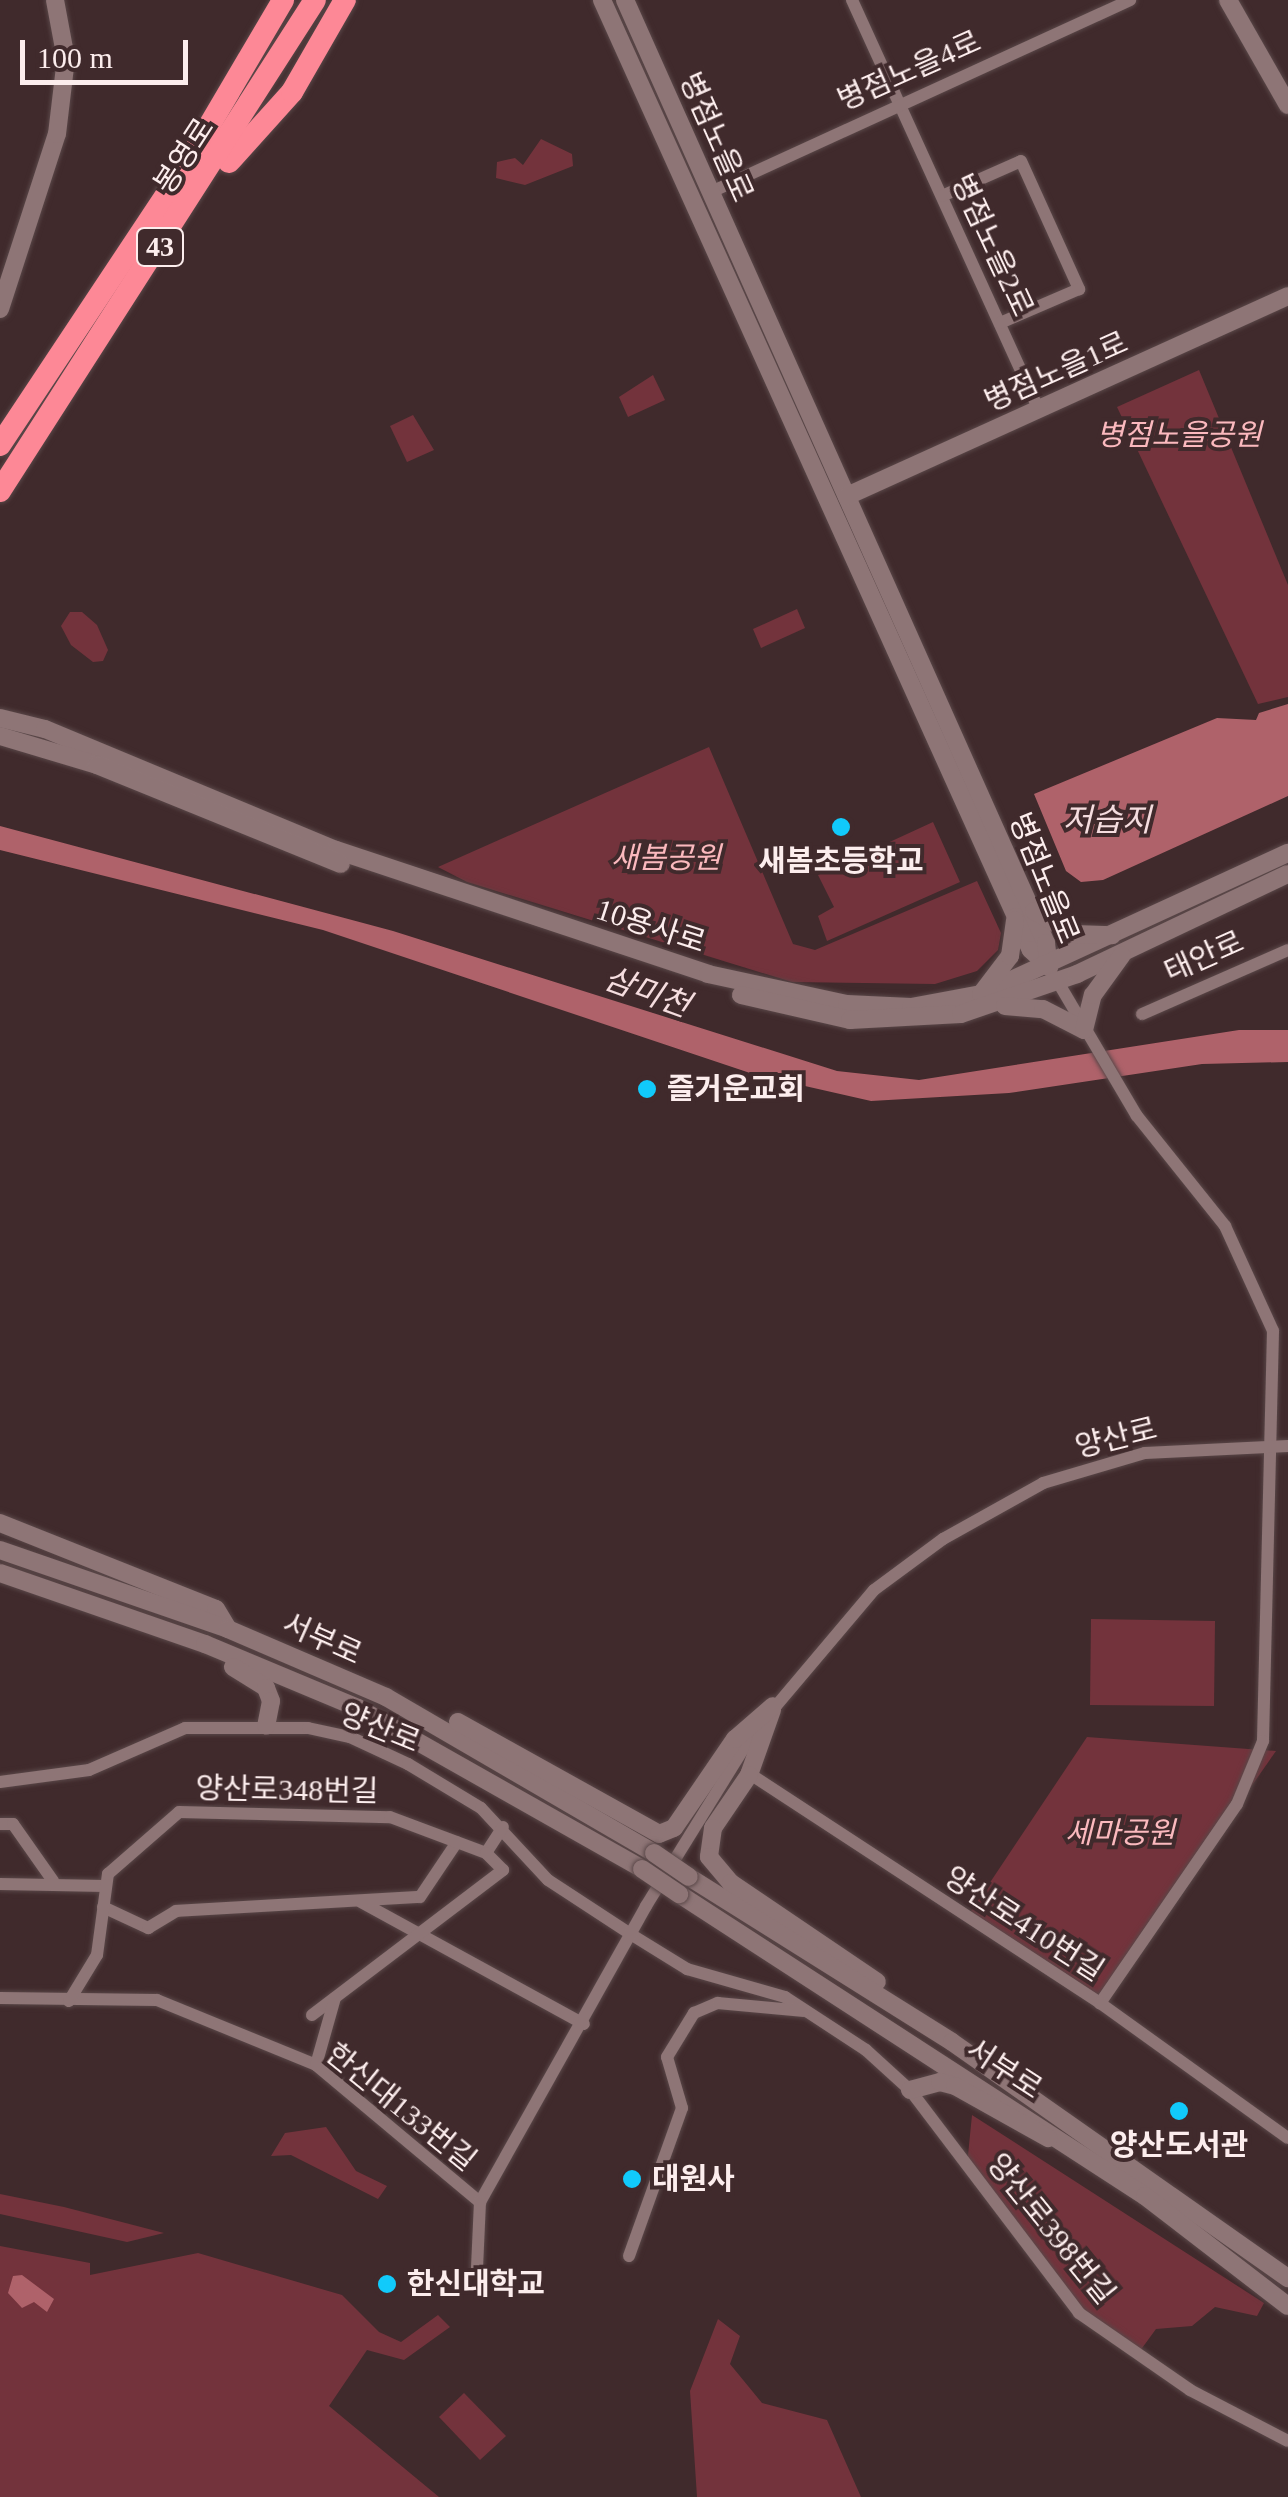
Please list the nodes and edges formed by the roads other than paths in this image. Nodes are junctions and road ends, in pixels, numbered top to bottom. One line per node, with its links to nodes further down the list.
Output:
1 (55, 0): 22 (street)
2 (267, 0): 13 (highway)
3 (283, 0): 13 (highway, 봉영로 / 43)
4 (315, 0): 18 (highway, 봉영로 / 43)
5 (346, 0): 18 (highway)
6 (602, 0): 15 (street, 병점노을로)
7 (624, 0): 14 (street, 병점노을로)
8 (852, 0): 11 (street, 병점노을2로)
9 (1130, 0): 11 (street, 병점노을4로)
10 (1228, 0): 12 (street)
11 (898, 102): 16 (street, 병점노을4로); 17 (street, 병점노을2로)
12 (1288, 106)
13 (217, 113): 27 (highway, 봉영로 / 43)
14 (682, 130): 15 (street); 16 (street, 병점노을로)
15 (662, 135): 20 (street, 병점노을로)
16 (710, 192): 19 (street, 병점노을로)
17 (942, 196): 23 (street, 병점노을2로); 23 (street)
18 (180, 217): 28 (highway, 봉영로 / 43)
19 (736, 250): 20 (street); 25 (street, 병점노을로)
20 (716, 258): 26 (street, 병점노을로)
21 (1288, 296): 24 (street, 병점노을1로)
22 (0, 309)
23 (1000, 322): 24 (street, 병점노을2로)
24 (1039, 411): 29 (street, 병점노을1로)
25 (816, 428): 26 (street); 29 (street, 병점노을로)
26 (795, 436): 31 (street, 병점노을로)
27 (0, 444)
28 (0, 491)
29 (846, 496): 30 (street, 병점노을로)
30 (879, 568): 31 (street); 37 (street, 병점노을로)
31 (858, 576): 37 (street, 병점노을로)
32 (0, 718): 41 (street, 10용사로)
33 (0, 736): 41 (street, 10용사로)
34 (1288, 854): 36 (street, 10용사로)
35 (1288, 874): 36 (street, 10용사로)
36 (1211, 900): 38 (street, 10용사로)
37 (1024, 913): 38 (street); 40 (street, 병점노을로); 41 (street)
38 (1121, 943): 40 (street, 10용사로); 43 (street)
39 (1288, 950): 42 (street, 태안로)
40 (1053, 974): 41 (street, 10용사로); 43 (street)
41 (989, 999): 43 (street)
42 (1142, 1014)
43 (1084, 1030): 44 (street)
44 (1271, 1446): 45 (street, 양산로); 52 (street, 양산로); 71 (street)
45 (1288, 1446)
46 (0, 1523): 50 (street)
47 (0, 1550): 50 (street, 서부로)
48 (0, 1573): 49 (street, 서부로)
49 (76, 1599): 53 (street); 79 (street, 서부로, bridge)
50 (228, 1628): 51 (street, 서부로)
51 (386, 1697): 52 (street); 75 (street, 서부로, bridge)
52 (773, 1706): 54 (street, 양산로); 55 (street)
53 (266, 1726): 56 (street, 양산로); 58 (street, 양산로)
54 (743, 1750): 55 (street); 67 (street, 한신대133번길)
55 (749, 1775): 71 (street, 양산로410번길); 75 (street)
56 (0, 1782)
57 (0, 1824): 61 (street)
58 (504, 1827): 60 (street); 67 (street, 양산로)
59 (457, 1842): 60 (street, 양산로348번길); 63 (street, 양산로348번길); 64 (street)
60 (486, 1853): 66 (street, 한신대133번길)
61 (52, 1881): 62 (street); 63 (street)
62 (0, 1884)
63 (105, 1886): 65 (street)
64 (359, 1900): 65 (street); 66 (street)
65 (103, 1908): 70 (street)
66 (422, 1935): 69 (street, 한신대133번길); 74 (street)
67 (632, 1936): 72 (street, 양산로398번길); 74 (street, 한신대133번길)
68 (0, 1998): 70 (street, 한신대133번길)
69 (335, 1998): 73 (street, 한신대133번길); 76 (street)
70 (69, 2001): 76 (street, 한신대133번길)
71 (1100, 2003): 78 (street, 양산로410번길)
72 (807, 2011): 77 (street, 양산로398번길); 81 (street)
73 (312, 2015)
74 (584, 2024): 80 (street, 한신대133번길)
75 (952, 2042): 83 (street, 서부로)
76 (316, 2065): 80 (street, 한신대133번길)
77 (910, 2090): 79 (street); 85 (street, 양산로398번길)
78 (1288, 2138)
79 (1068, 2144): 84 (street, 서부로)
80 (480, 2202): 82 (street, 한신대133번길)
81 (629, 2256)
82 (477, 2268)
83 (1288, 2278)
84 (1288, 2306)
85 (1288, 2441)

